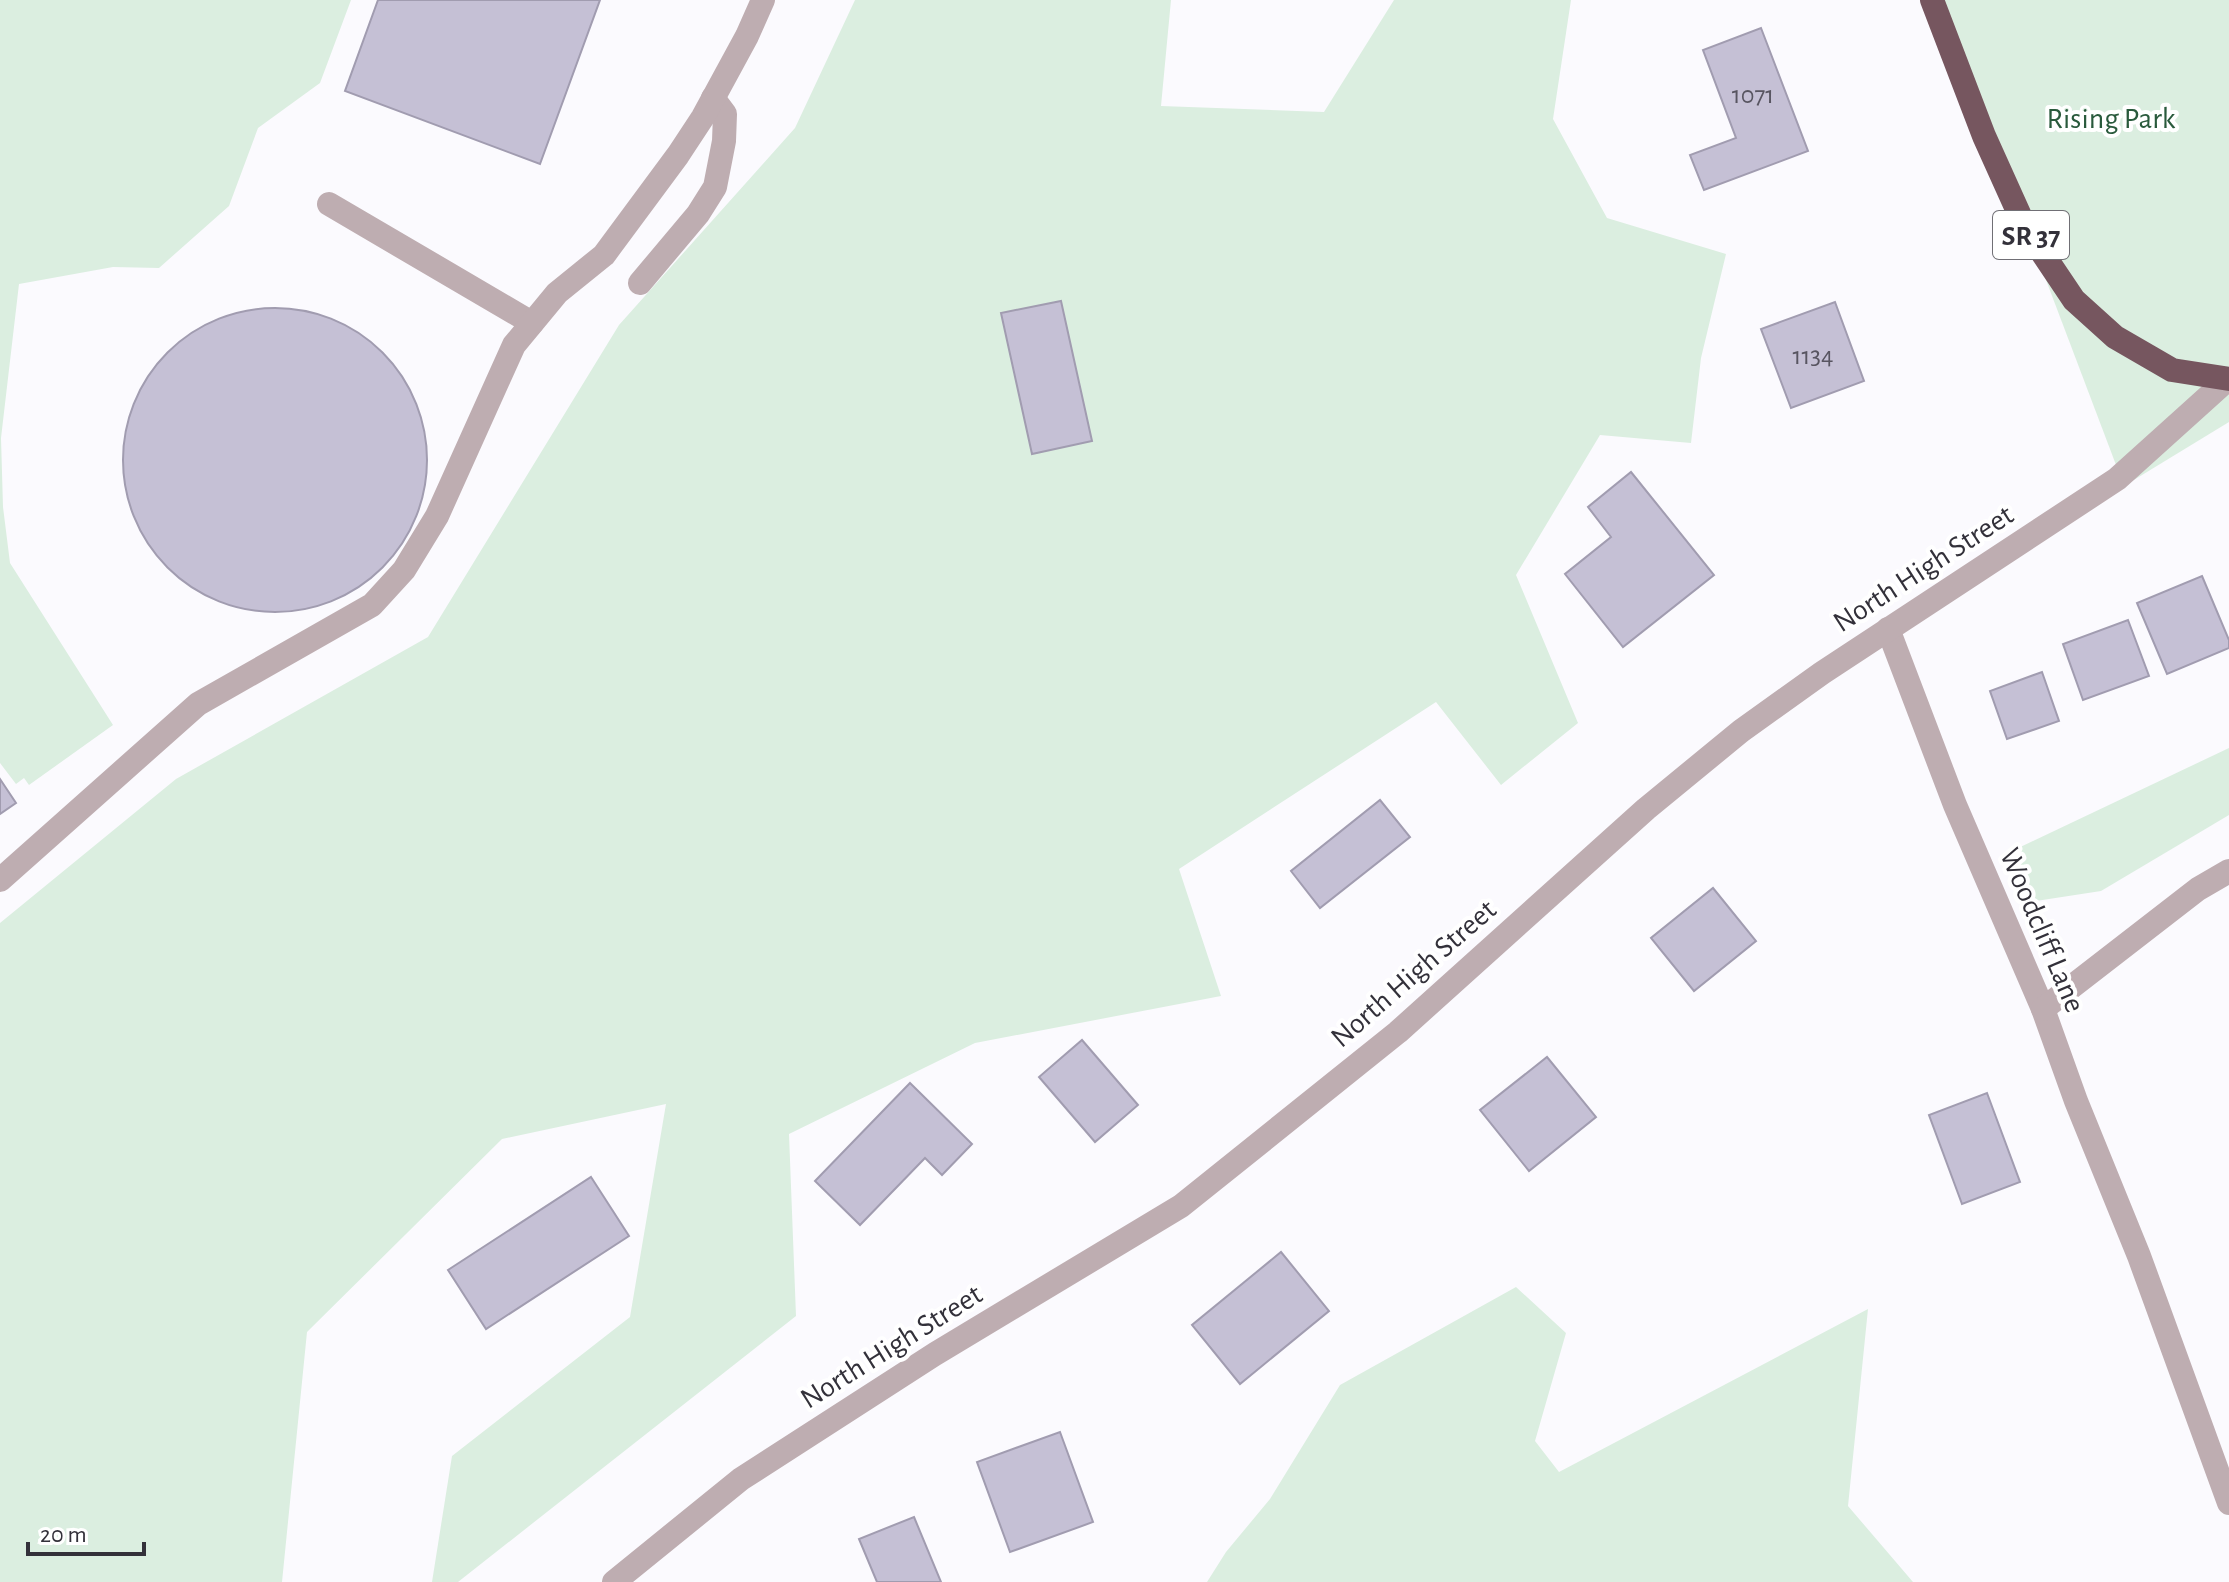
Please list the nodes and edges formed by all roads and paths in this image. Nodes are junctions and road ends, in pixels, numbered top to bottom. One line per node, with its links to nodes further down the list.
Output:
1 (763, 0): 3 (street)
2 (1932, 0): 7 (highway, SR 37)
3 (713, 98): 5 (street); 6 (street)
4 (329, 204): 6 (street)
5 (640, 283)
6 (532, 323): 10 (street)
7 (2228, 379): 8 (street, North High Street)
8 (1888, 629): 11 (street, Woodcliff Lane); 13 (street, North High Street)
9 (2229, 871): 11 (street)
10 (0, 880)
11 (2043, 1009): 12 (street, Woodcliff Lane)
12 (2229, 1503)
13 (614, 1582)

